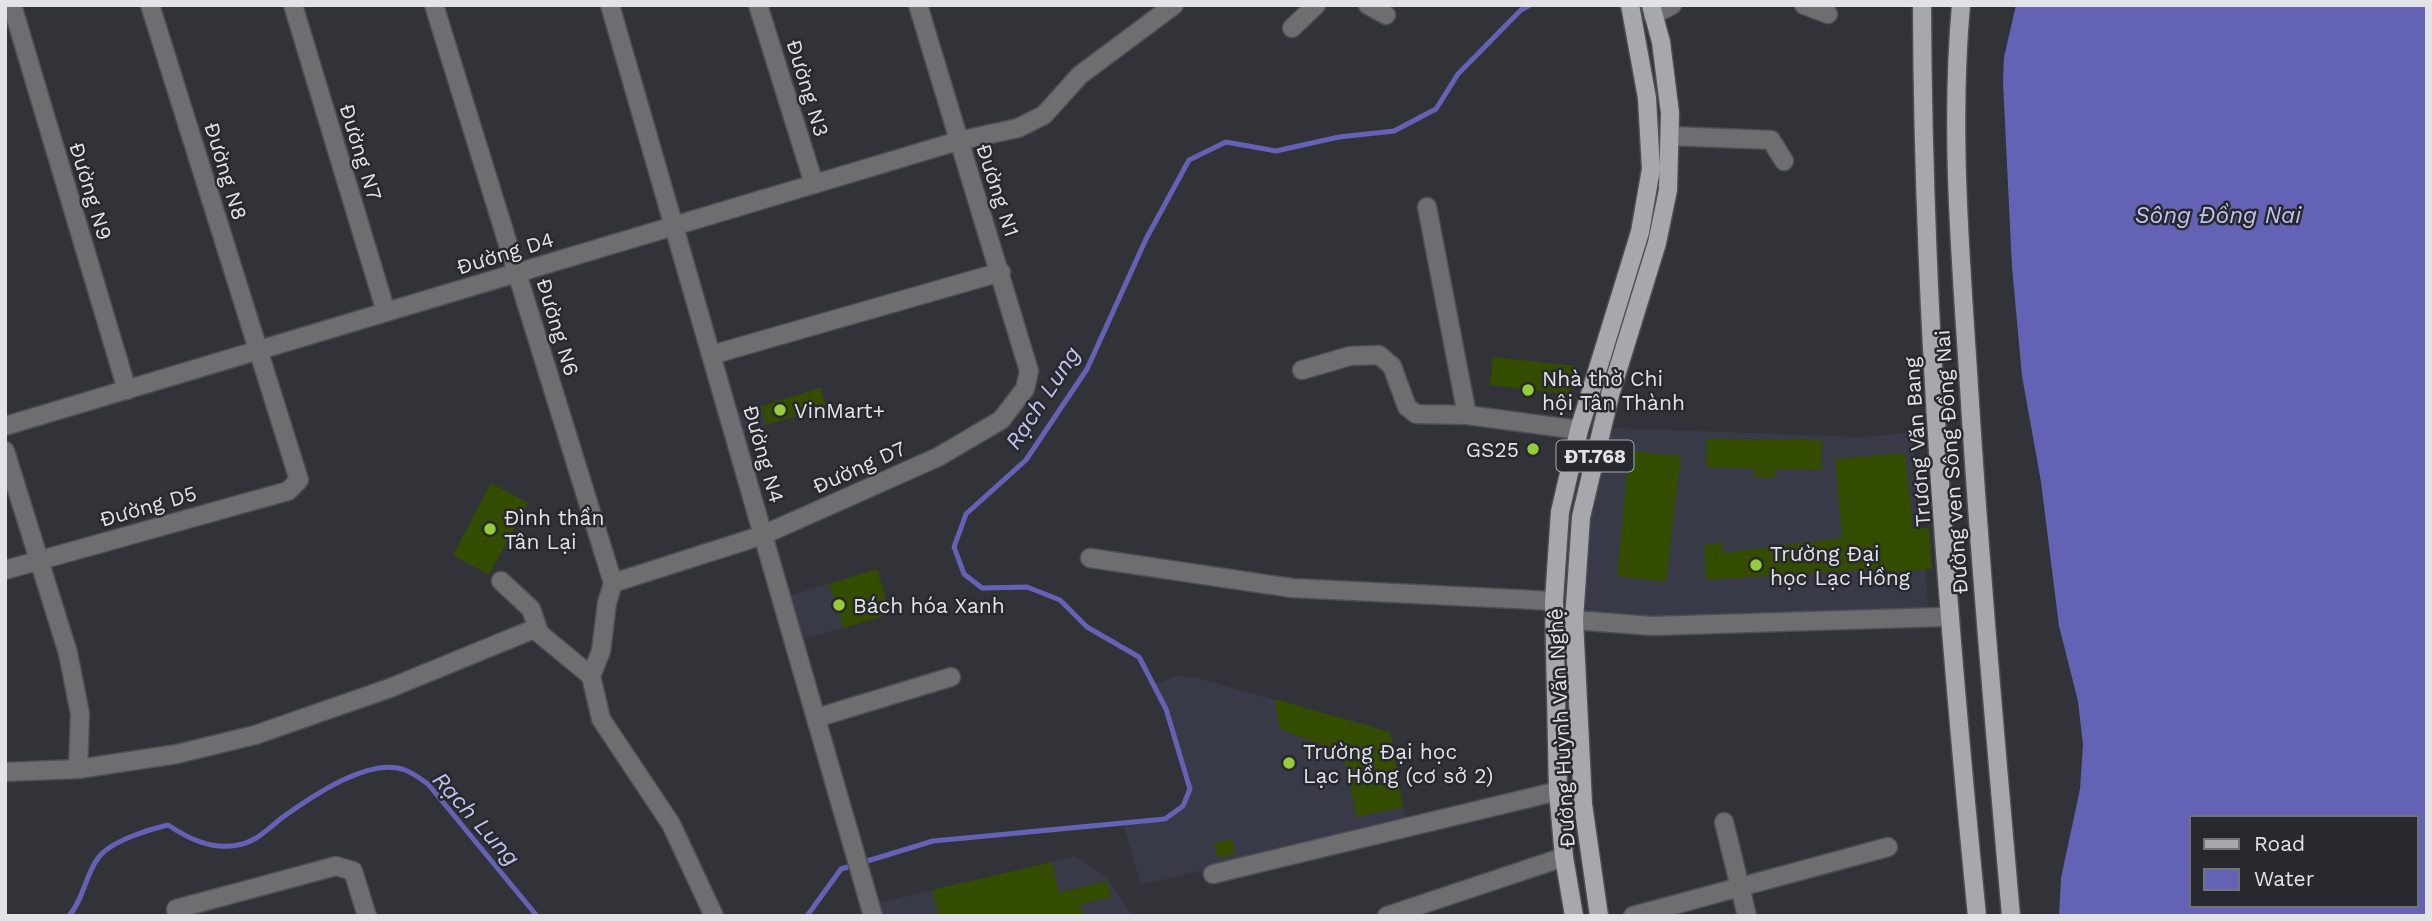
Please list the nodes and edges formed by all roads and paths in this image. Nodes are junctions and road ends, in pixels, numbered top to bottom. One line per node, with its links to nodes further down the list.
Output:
1 (12, 5): 33 (street, Đường N9)
2 (150, 5): 29 (street, Đường N8)
3 (293, 5): 28 (street, Đường N7)
4 (434, 5): 27 (street, Đường N6)
5 (610, 5): 25 (street, Đường N4)
6 (758, 5): 23 (street, Đường N3)
7 (918, 5): 21 (street, Đường N1)
8 (1174, 5): 21 (street, Đường D4)
9 (1316, 5): 19 (street)
10 (1368, 5): 18 (street)
11 (1630, 5): 36 (main road, Đường Huỳnh Văn Nghệ / ĐT.768)
12 (1672, 5): 16 (street)
13 (1804, 5): 17 (street)
14 (1922, 5): 71 (main road, Trương Văn Bang)
15 (1961, 5): 72 (main road, Đường ven Sông Đồng Nai)
16 (1652, 10): 20 (main road, Đường Huỳnh Văn Nghệ / ĐT.768)
17 (1828, 14)
18 (1387, 15)
19 (1293, 28)
20 (1670, 136): 22 (street); 40 (main road, Đường Huỳnh Văn Nghệ / ĐT.768)
21 (958, 141): 23 (street, Đường D4); 26 (street, Đường N1)
22 (1784, 161)
23 (814, 184): 25 (street, Đường D4)
24 (1427, 207): 34 (street)
25 (674, 226): 27 (street, Đường D4); 30 (street, Đường N4)
26 (1001, 272): 30 (street); 32 (street, Đường N1)
27 (517, 273): 28 (street, Đường D4); 46 (street, Đường N6)
28 (386, 312): 29 (street, Đường D4)
29 (258, 350): 33 (street, Đường D4); 38 (street, Đường N8)
30 (711, 355): 41 (street, Đường N4)
31 (1302, 370): 34 (street)
32 (1026, 389): 41 (street, Đường D7)
33 (127, 390): 35 (street, Đường D4)
34 (1467, 415): 36 (street)
35 (5, 426)
36 (1579, 430): 39 (main road, Đường Huỳnh Văn Nghệ / ĐT.768)
37 (5, 451): 43 (street)
38 (299, 480): 43 (street, Đường D5)
39 (1560, 512): 40 (main road); 47 (main road, Đường Huỳnh Văn Nghệ / ĐT.768)
40 (1581, 517): 49 (main road, Đường Huỳnh Văn Nghệ / ĐT.768)
41 (763, 535): 46 (street, Đường D7); 53 (street, Đường N4)
42 (1090, 558): 47 (street)
43 (39, 560): 44 (street, Đường D5); 54 (street)
44 (5, 570)
45 (501, 581): 50 (street)
46 (613, 583): 51 (street)
47 (1554, 601): 56 (main road, Đường Huỳnh Văn Nghệ / ĐT.768)
48 (1942, 617): 49 (street)
49 (1574, 620): 68 (main road, Đường Huỳnh Văn Nghệ / ĐT.768)
50 (539, 632): 51 (street); 54 (street)
51 (591, 676): 64 (street)
52 (951, 677): 53 (street)
53 (816, 718): 65 (street, Đường N4)
54 (78, 769): 55 (street)
55 (5, 772)
56 (1558, 791): 59 (main road, Đường Huỳnh Văn Nghệ / ĐT.768); 60 (street)
57 (1724, 822): 61 (street)
58 (1888, 847): 61 (street)
59 (1563, 856): 66 (street); 67 (main road, Đường Huỳnh Văn Nghệ / ĐT.768)
60 (1213, 874)
61 (1741, 887): 69 (street); 70 (street)
62 (178, 916): 63 (street)
63 (367, 916)
64 (714, 916)
65 (873, 916)
66 (1387, 916)
67 (1574, 916)
68 (1600, 916)
69 (1633, 916)
70 (1747, 916)
71 (1977, 916)
72 (2011, 916)

